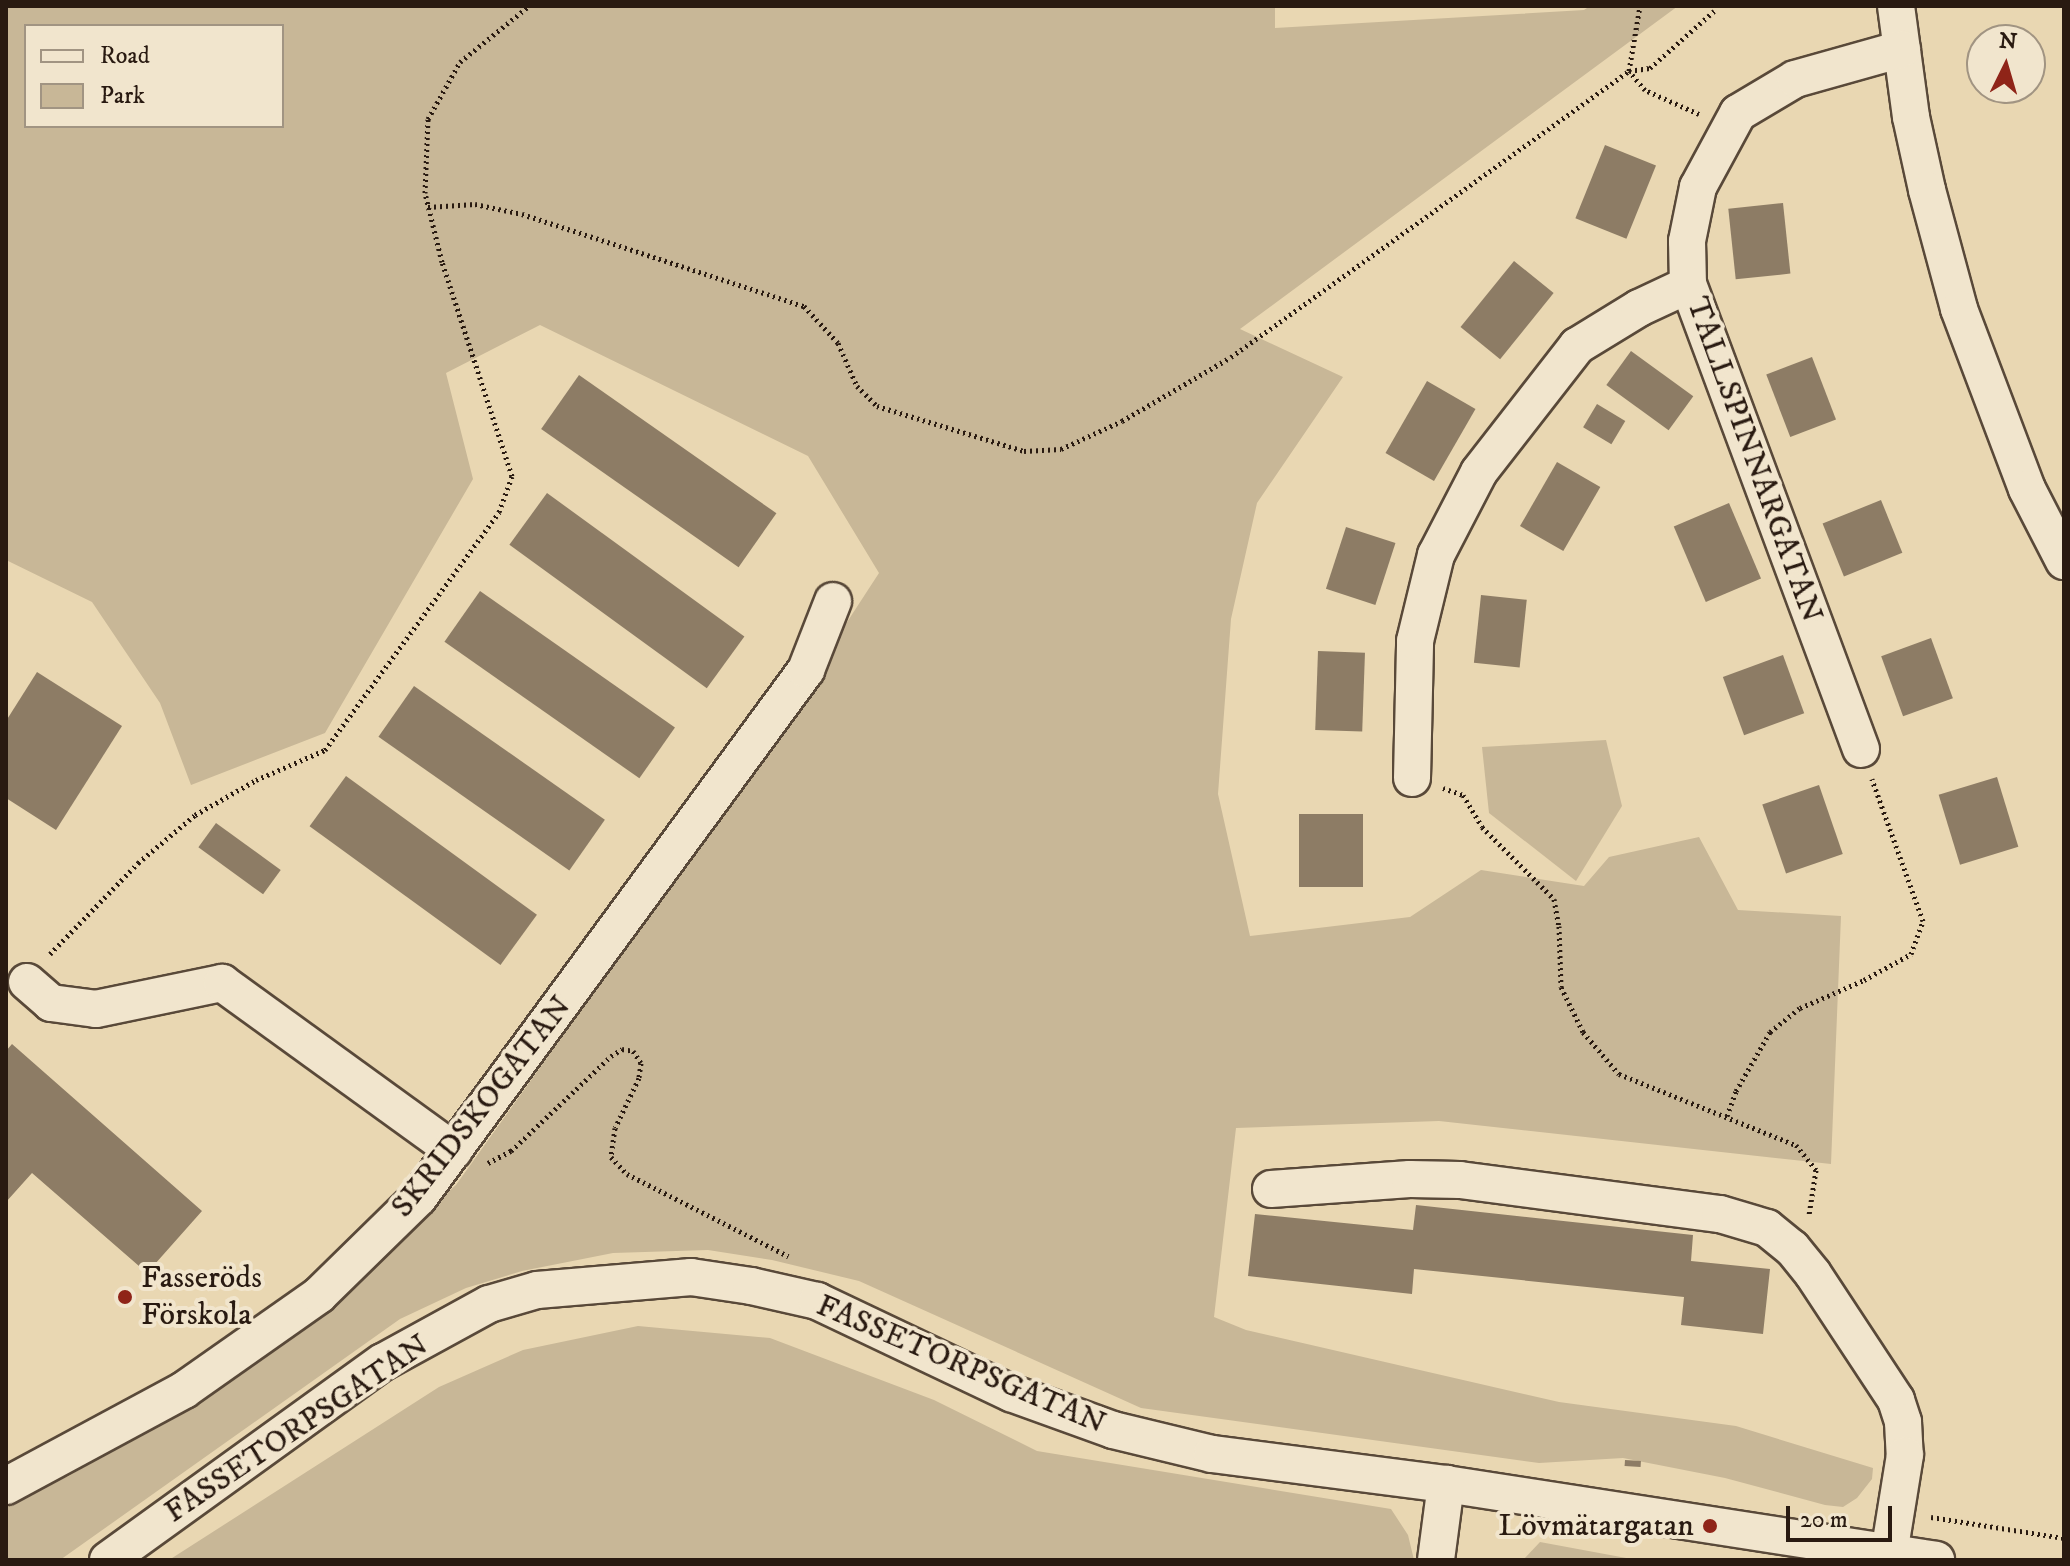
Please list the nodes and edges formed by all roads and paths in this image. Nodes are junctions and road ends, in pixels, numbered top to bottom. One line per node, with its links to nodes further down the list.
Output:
1 (529, 6): 8 (path)
2 (1640, 6): 6 (path)
3 (1896, 6): 5 (street)
4 (1714, 11): 6 (path)
5 (1902, 49): 7 (street, TALLSPINNARGATAN); 10 (street)
6 (1629, 71): 7 (path); 8 (path)
7 (1729, 129): 9 (street, TALLSPINNARGATAN)
8 (428, 207): 14 (path)
9 (1688, 285): 12 (street, TALLSPINNARGATAN); 13 (street)
10 (2064, 561)
11 (833, 601): 16 (street, SKRIDSKOGATAN)
12 (1861, 749): 15 (path)
13 (1412, 778): 15 (path)
14 (27, 982): 16 (street)
15 (1727, 1116): 18 (path)
16 (454, 1151): 19 (path); 20 (street, SKRIDSKOGATAN)
17 (1271, 1189): 18 (street)
18 (1792, 1248): 22 (street)
19 (797, 1260)
20 (13, 1473)
21 (1446, 1484): 24 (street, FASSETORPSGATAN); 25 (street, FASSETORPSGATAN); 26 (street)
22 (1898, 1510): 23 (path); 24 (street)
23 (2064, 1538)
24 (1889, 1558): 27 (street, FASSETORPSGATAN)
25 (108, 1560)
26 (1436, 1560)
27 (1936, 1560)

